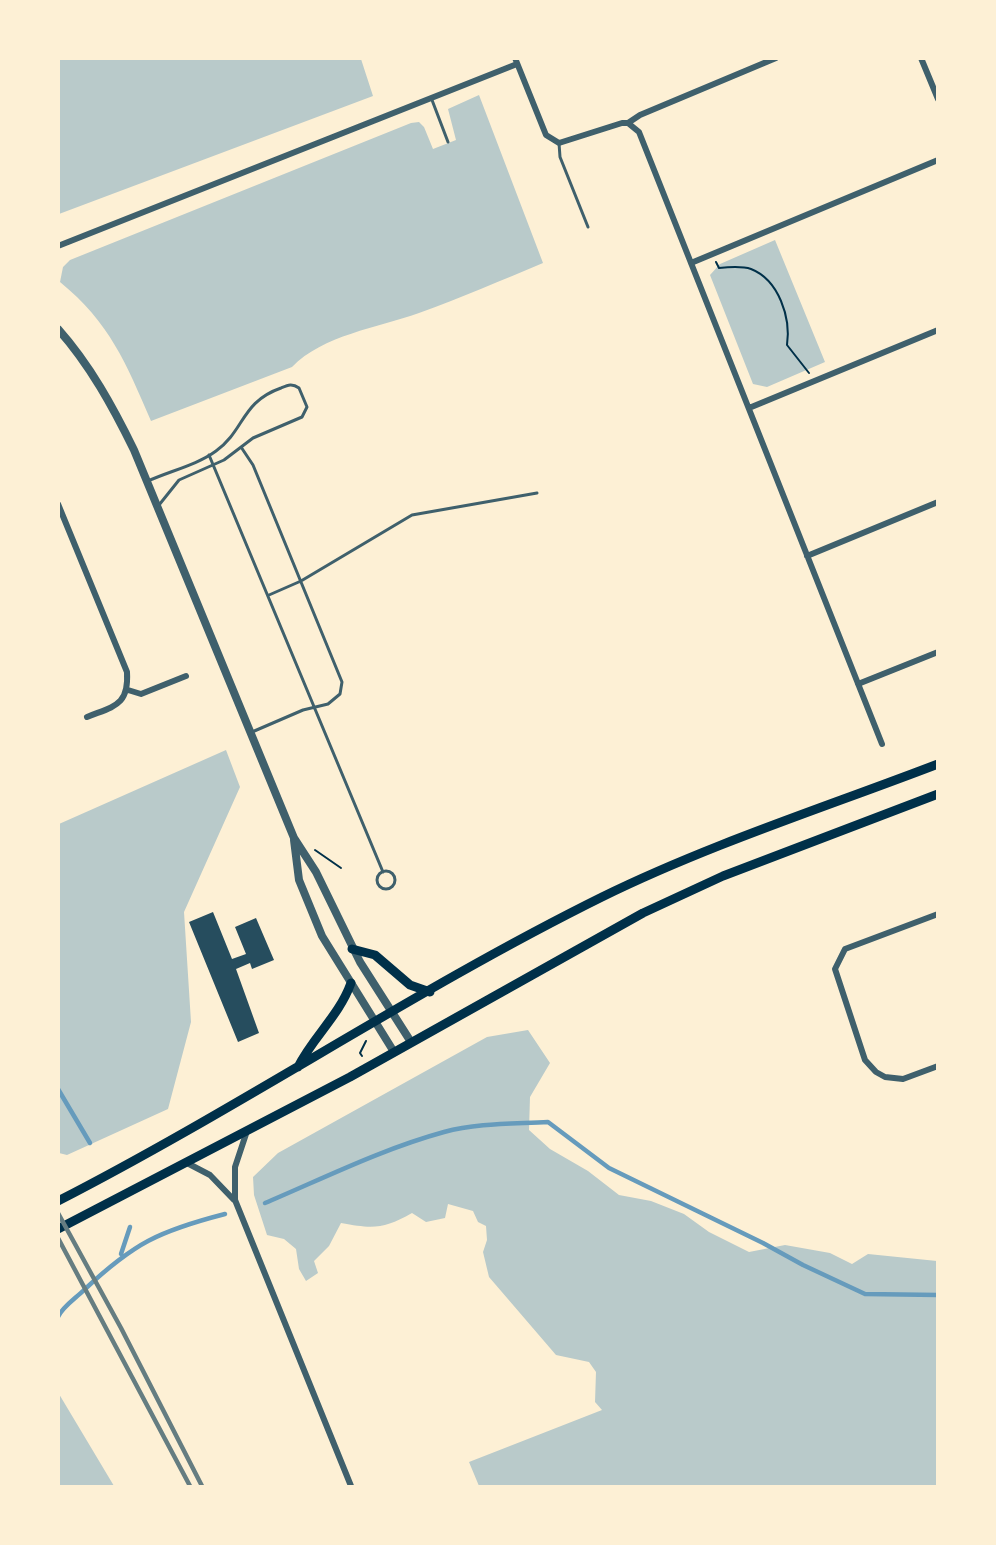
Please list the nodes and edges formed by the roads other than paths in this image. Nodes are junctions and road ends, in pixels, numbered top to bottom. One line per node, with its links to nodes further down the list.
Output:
1 (776, 58): 6 (street)
2 (921, 58): 5 (street)
3 (516, 61): 4 (street); 8 (street)
4 (431, 98): 7 (lane); 11 (street)
5 (938, 99)
6 (628, 123): 8 (street); 12 (street)
7 (448, 142)
8 (559, 143): 10 (lane)
9 (938, 160): 12 (street)
10 (588, 227)
11 (58, 246)
12 (691, 263): 15 (street)
13 (58, 329): 19 (street)
14 (938, 330): 15 (street)
15 (749, 408): 24 (street)
16 (241, 447): 17 (lane); 18 (lane); 25 (lane)
17 (209, 455): 18 (lane); 19 (lane)
18 (213, 465): 23 (lane); 26 (lane)
19 (148, 481): 23 (street)
20 (537, 493): 25 (lane)
21 (938, 502): 24 (street)
22 (58, 504): 30 (street)
23 (159, 505): 33 (street)
24 (807, 556): 29 (street)
25 (301, 580): 26 (lane); 31 (lane)
26 (268, 595): 31 (lane)
27 (938, 652): 29 (street)
28 (186, 676): 30 (street)
29 (858, 684): 34 (street)
30 (128, 690): 32 (street)
31 (315, 707): 33 (lane); 38 (lane)
32 (87, 717)
33 (250, 733): 37 (street)
34 (882, 744)
35 (938, 764): 42 (main road)
36 (938, 794): 45 (main road)
37 (294, 838): 40 (street); 41 (street)
38 (383, 872): 38 (lane)
39 (938, 914): 47 (street)
40 (352, 949): 42 (main road); 43 (street)
41 (351, 983): 44 (street); 48 (main road)
42 (430, 992): 43 (main road)
43 (393, 1013): 44 (main road); 45 (street)
44 (376, 1023): 46 (street); 48 (main road)
45 (411, 1042): 46 (main road)
46 (394, 1052): 49 (main road)
47 (938, 1066)
48 (298, 1067): 52 (main road)
49 (247, 1131): 50 (main road); 51 (street)
50 (187, 1162): 51 (street); 53 (main road)
51 (235, 1200): 54 (street)
52 (58, 1201)
53 (58, 1229)
54 (351, 1486)

